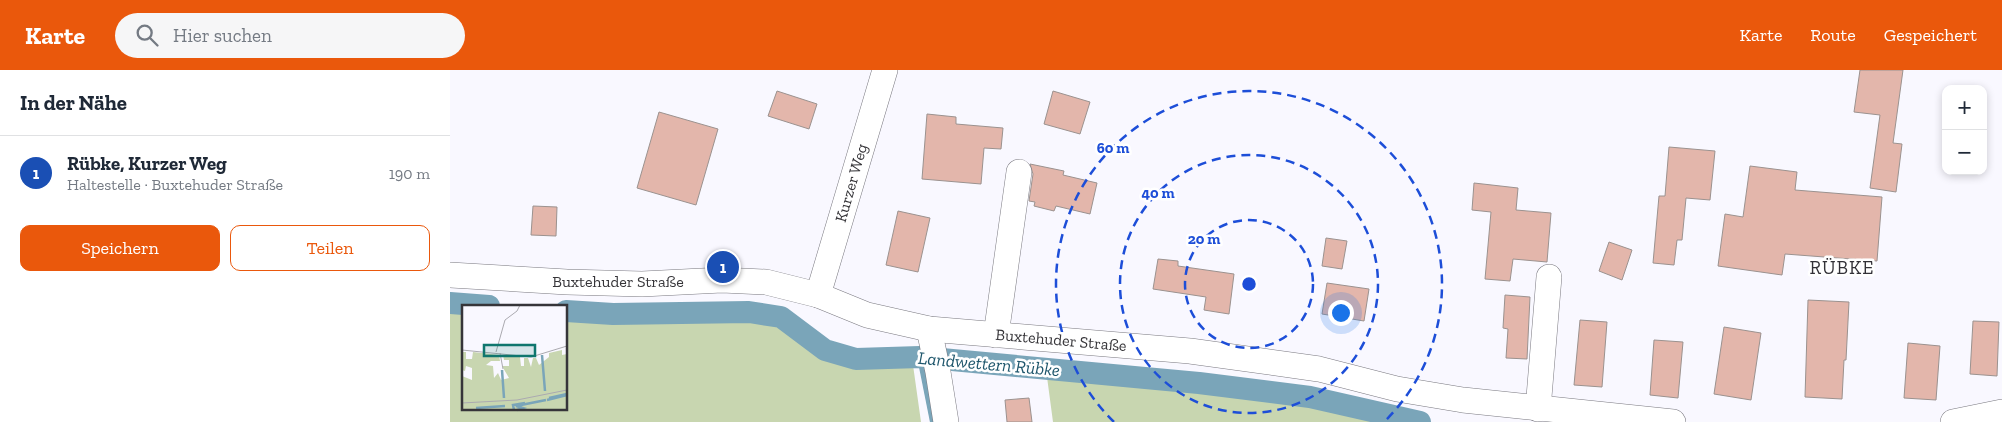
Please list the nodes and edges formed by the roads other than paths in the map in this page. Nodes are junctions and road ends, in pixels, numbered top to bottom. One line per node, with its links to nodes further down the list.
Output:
1 (884, 70): 5 (street, Kurzer Weg)
2 (1020, 172): 6 (street)
3 (450, 275): 5 (street, Buxtehuder Straße)
4 (1548, 277): 8 (street)
5 (818, 295): 7 (street, Buxtehuder Straße)
6 (996, 335): 7 (street, Buxtehuder Straße); 8 (street, Buxtehuder Straße)
7 (931, 338): 10 (street)
8 (1538, 409): 11 (street, Buxtehuder Straße)
9 (2002, 412): 12 (street)
10 (946, 422)
11 (1673, 422)
12 (1953, 422)

